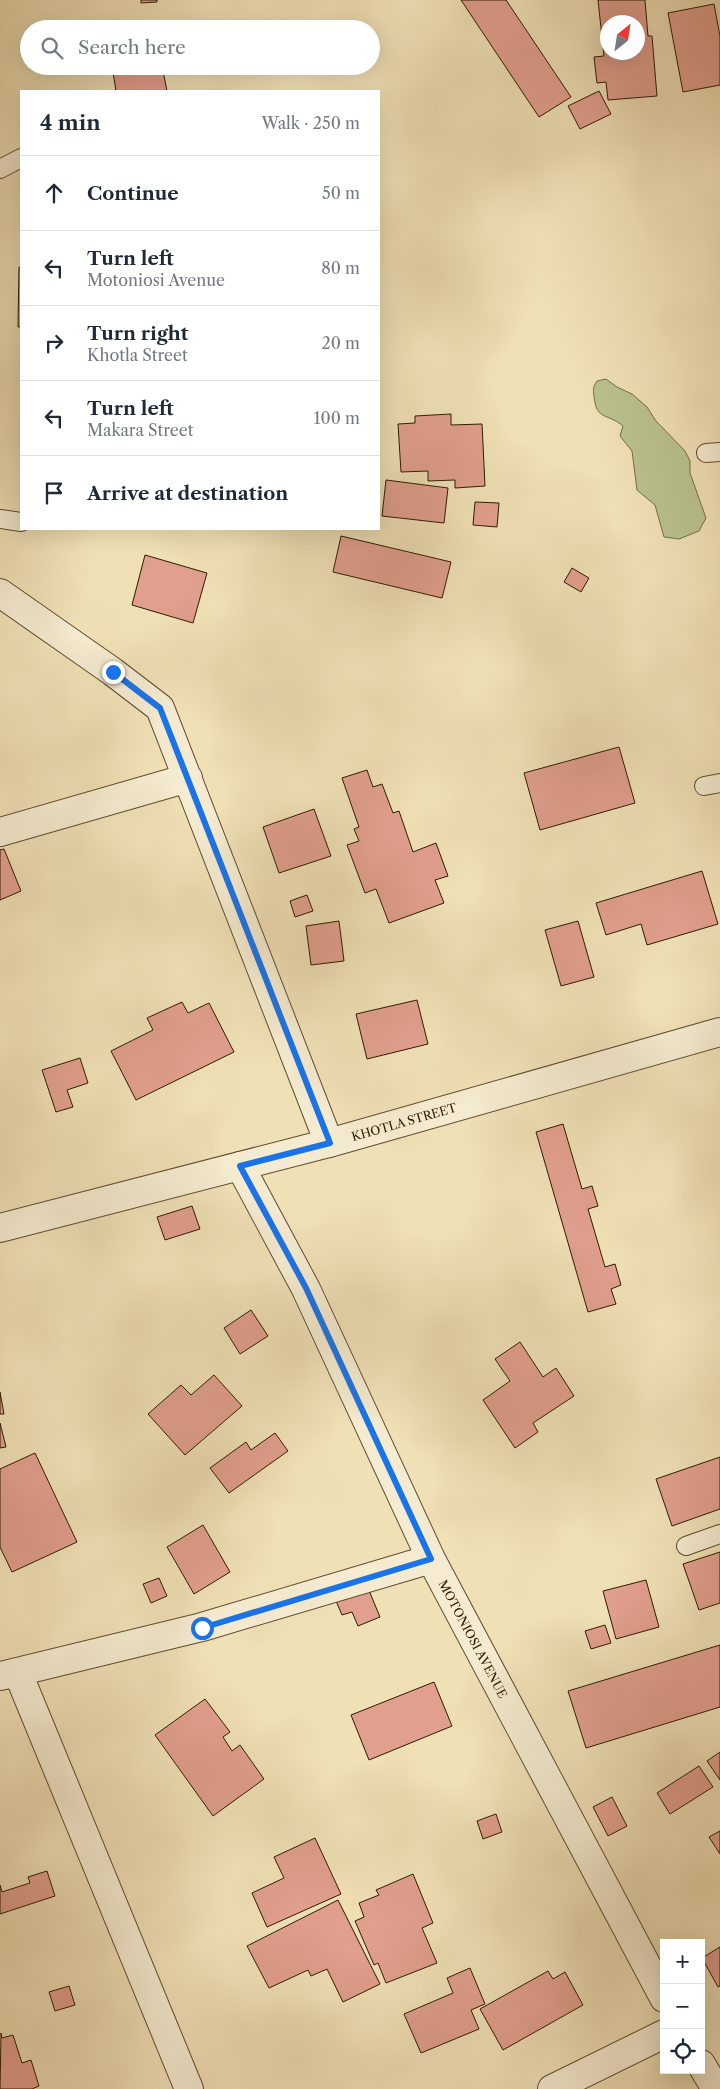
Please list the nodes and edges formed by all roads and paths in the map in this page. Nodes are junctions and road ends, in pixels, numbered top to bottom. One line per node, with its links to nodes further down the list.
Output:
1 (20, 159): 2 (lane)
2 (0, 169)
3 (0, 519): 4 (lane)
4 (20, 522)
5 (0, 593): 6 (street)
6 (188, 778): 7 (street); 9 (street)
7 (0, 832)
8 (720, 1032): 9 (street, KHOTLA STREET)
9 (330, 1143): 10 (street, KHOTLA STREET)
10 (240, 1166): 11 (street, KHOTLA STREET); 14 (street, MOTONIOSI AVENUE)
11 (0, 1228)
12 (720, 1534): 13 (lane)
13 (686, 1546)
14 (431, 1559): 15 (street); 16 (street, MOTONIOSI AVENUE)
15 (9, 1674): 19 (street)
16 (660, 1990)
17 (660, 2036): 20 (street)
18 (705, 2071): 21 (street)
19 (189, 2089)
20 (552, 2089)
21 (716, 2089)

